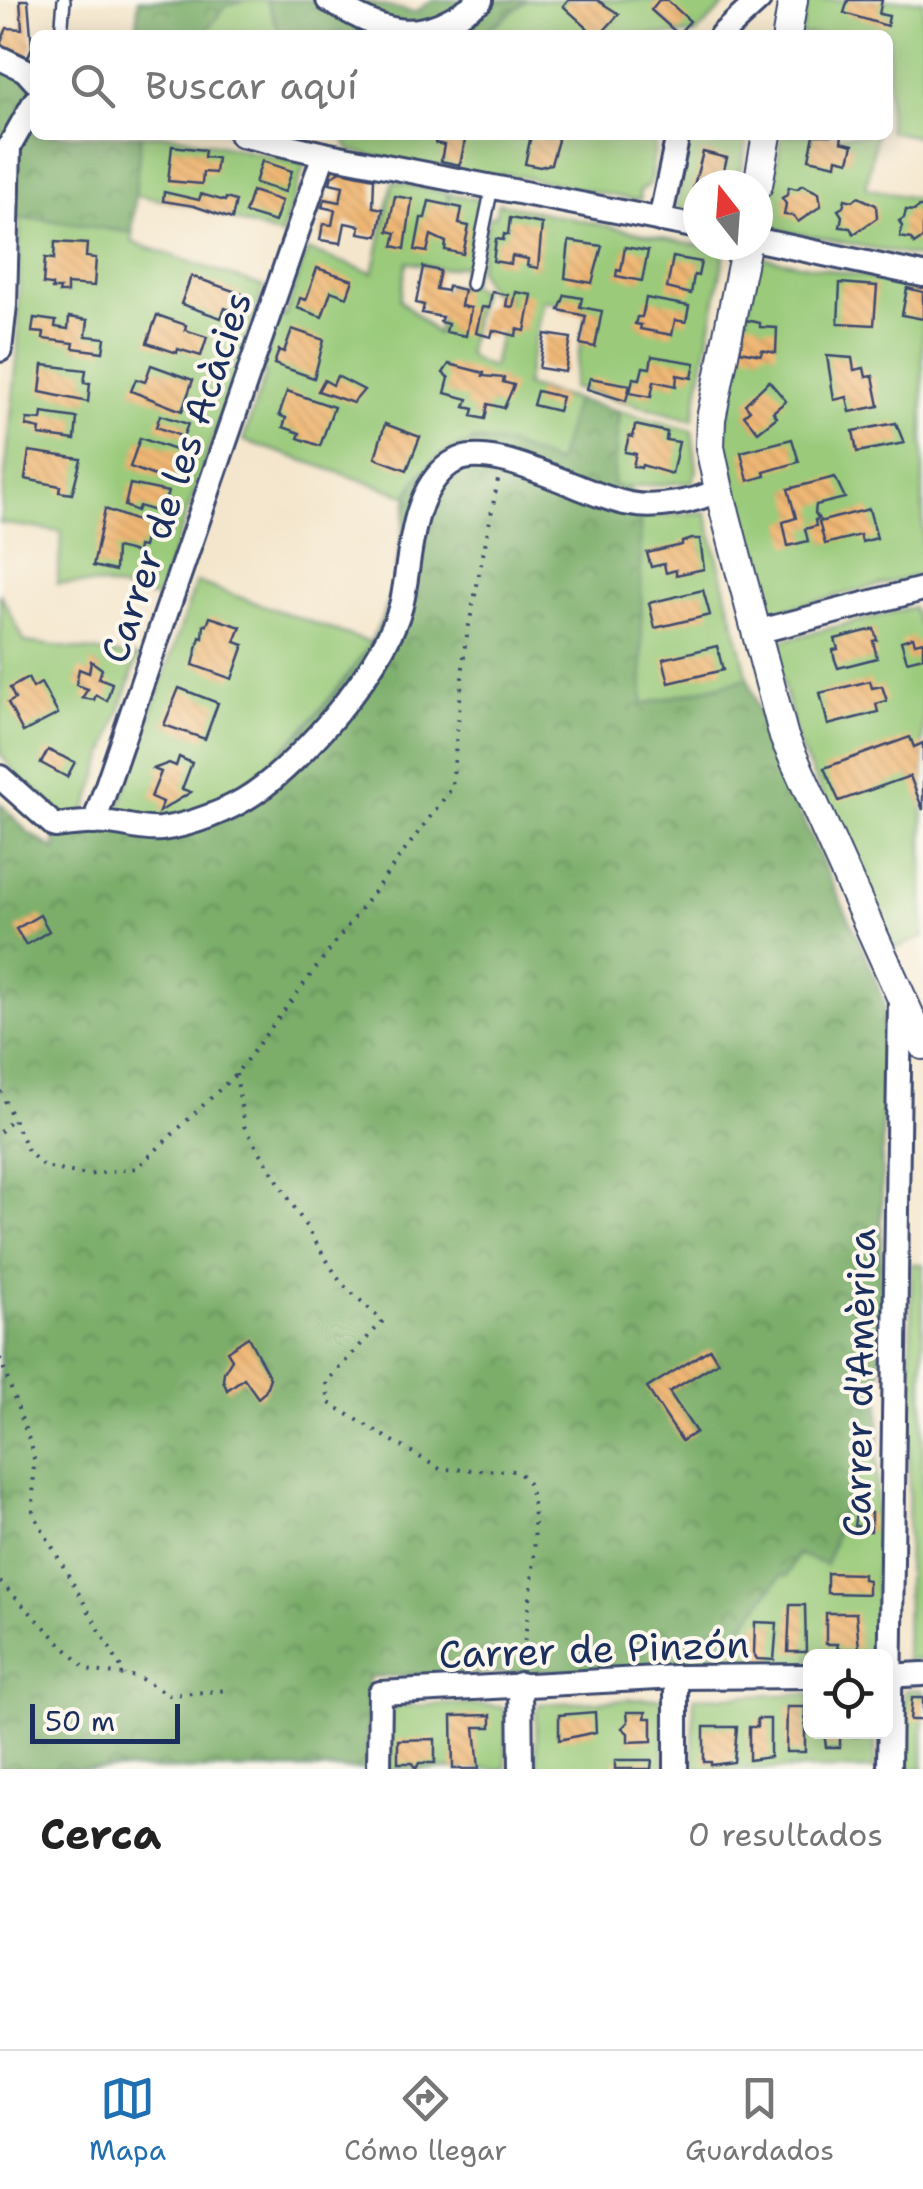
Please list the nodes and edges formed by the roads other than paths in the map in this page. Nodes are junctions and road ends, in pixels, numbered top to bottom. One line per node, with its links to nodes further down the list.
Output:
1 (64, 0): 6 (lane)
2 (328, 0): 7 (street)
3 (481, 0): 8 (street)
4 (758, 0): 9 (street)
5 (793, 0): 10 (street)
6 (61, 30)
7 (395, 30)
8 (429, 30)
9 (726, 30)
10 (787, 30)
11 (0, 58): 12 (street)
12 (30, 75)
13 (30, 110): 19 (street)
14 (263, 140): 17 (street)
15 (677, 140): 21 (street)
16 (766, 140): 18 (street)
17 (324, 154): 20 (street); 32 (street, Carrer de les Acàcies)
18 (761, 170)
19 (4, 172): 27 (street)
20 (492, 187): 21 (street); 26 (lane)
21 (660, 220): 22 (street)
22 (683, 225)
23 (773, 243): 25 (street)
24 (743, 260): 28 (street)
25 (923, 276)
26 (472, 284)
27 (0, 350)
28 (719, 490): 30 (street); 32 (street)
29 (923, 590): 30 (street)
30 (756, 632): 33 (street)
31 (0, 777): 32 (street)
32 (94, 823)
33 (900, 999): 34 (street); 35 (street, Carrer d'Amèrica)
34 (923, 1045)
35 (888, 1649)
36 (521, 1674): 40 (street, Carrer de Pinzón); 42 (street, Carrer de Pinzón); 43 (street)
37 (923, 1674): 39 (street)
38 (803, 1676): 40 (street, Carrer de Pinzón)
39 (893, 1676)
40 (676, 1678): 44 (street)
41 (889, 1739): 45 (street, Carrer d'Amèrica)
42 (379, 1769)
43 (521, 1769)
44 (676, 1769)
45 (889, 1769)

